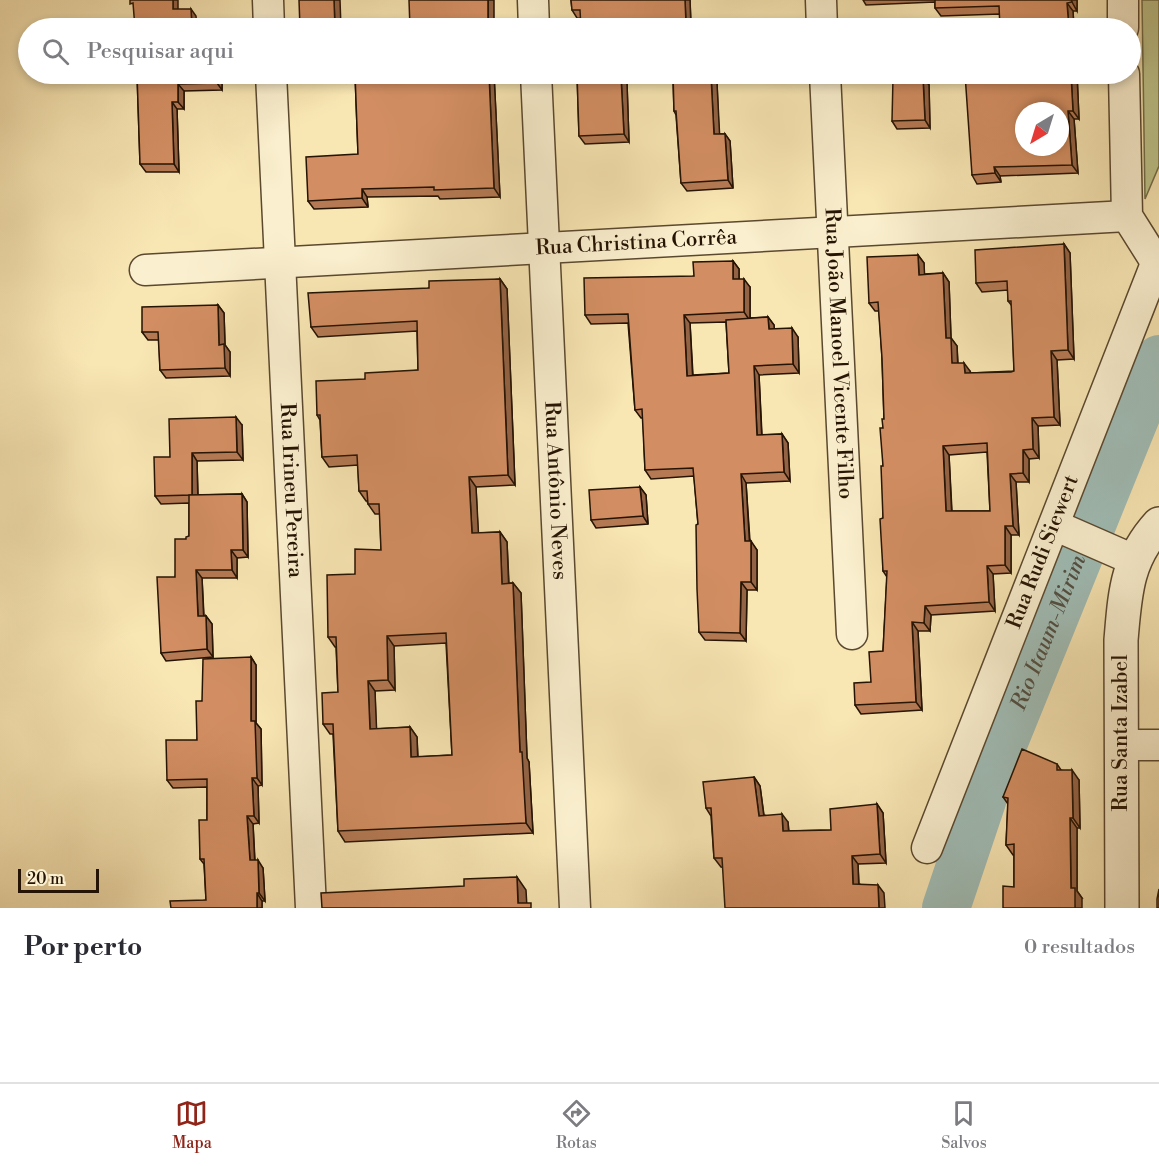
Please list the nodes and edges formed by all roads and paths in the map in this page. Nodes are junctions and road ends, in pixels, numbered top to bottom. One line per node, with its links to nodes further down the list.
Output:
1 (268, 0): 5 (street)
2 (533, 0): 6 (street)
3 (821, 0): 7 (street)
4 (1123, 0): 8 (street)
5 (269, 18)
6 (534, 18)
7 (822, 18)
8 (1123, 18)
9 (271, 84): 17 (street, Rua Irineu Pereira)
10 (536, 84): 15 (street, Rua Antônio Neves)
11 (825, 84): 14 (street, Rua João Manoel Vicente Filho)
12 (1124, 84): 13 (street)
13 (1126, 216): 14 (street, Rua Christina Corrêa); 16 (street)
14 (832, 233): 15 (street, Rua Christina Corrêa); 22 (street, Rua João Manoel Vicente Filho)
15 (544, 248): 17 (street, Rua Christina Corrêa); 27 (street, Rua Antônio Neves)
16 (1158, 259): 20 (street, Rua Rudi Siewert)
17 (280, 263): 18 (street, Rua Christina Corrêa); 26 (street, Rua Irineu Pereira)
18 (145, 270)
19 (1159, 524): 21 (street, Rua Santa Izabel)
20 (1054, 525): 21 (street); 25 (street, Rua Rudi Siewert)
21 (1134, 560): 23 (street, Rua Santa Izabel)
22 (852, 633)
23 (1121, 745): 24 (street); 28 (street, Rua Santa Izabel)
24 (1159, 745)
25 (927, 848)
26 (311, 908)
27 (575, 908)
28 (1122, 908)

